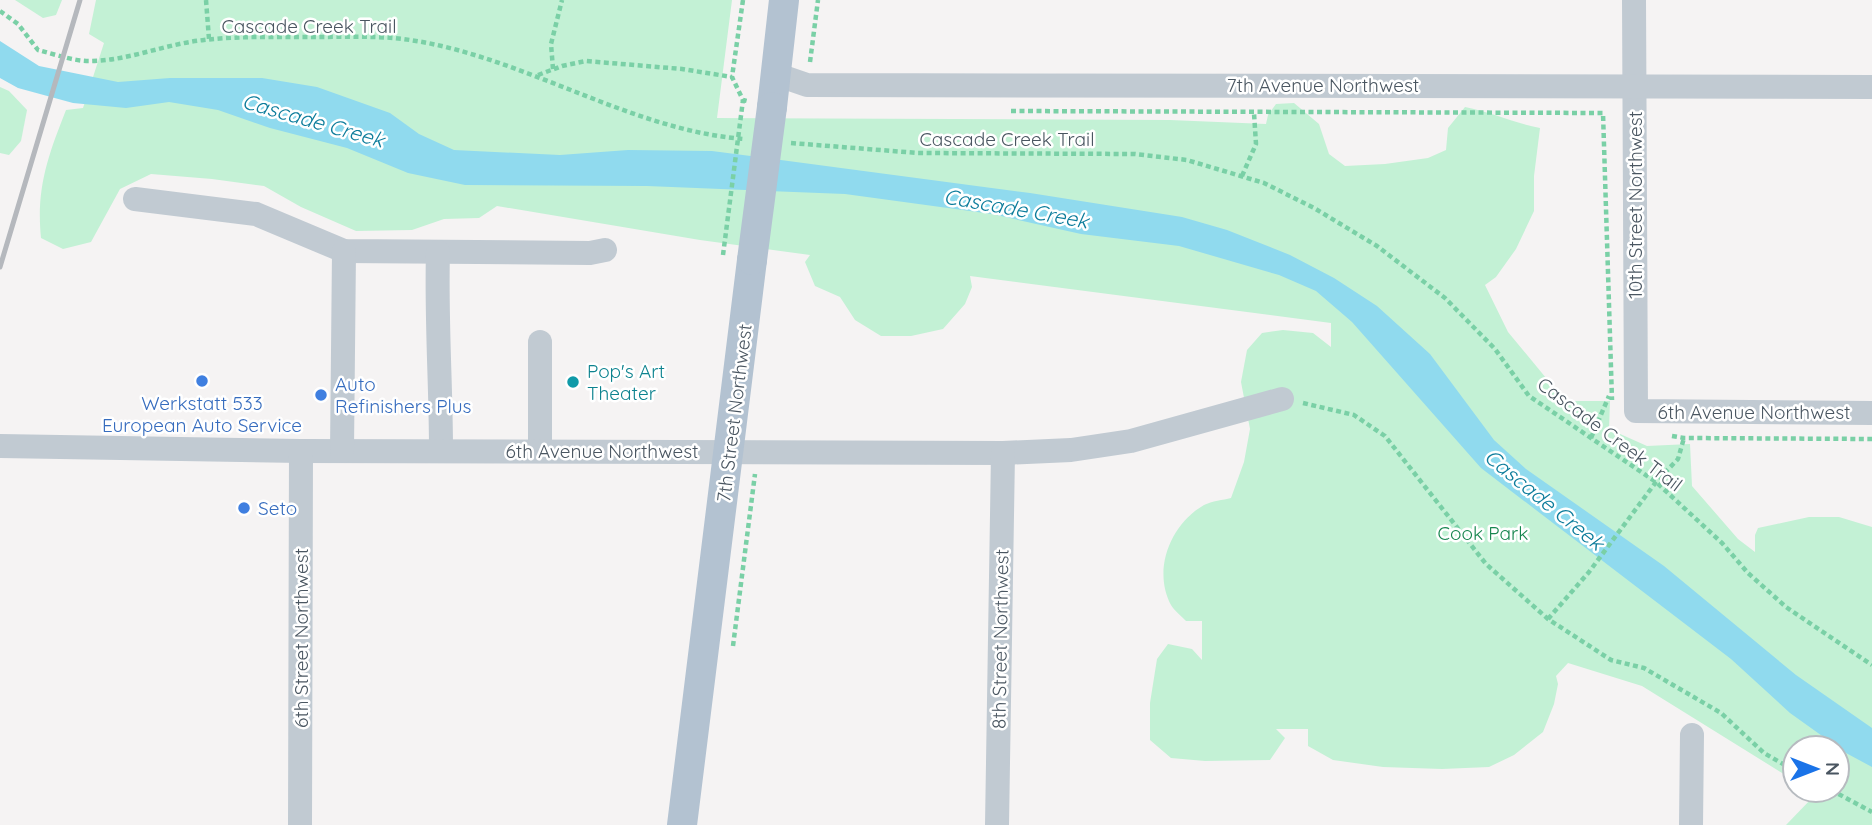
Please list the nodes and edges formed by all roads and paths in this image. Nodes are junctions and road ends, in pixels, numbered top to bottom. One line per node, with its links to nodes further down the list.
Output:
1 (206, 0): 8 (path)
2 (562, 0): 9 (path)
3 (743, 0): 12 (path)
4 (784, 0): 10 (main road, 7th Street Northwest)
5 (818, 0): 13 (path)
6 (1634, 0): 14 (street, 10th Street Northwest)
7 (0, 11): 8 (path, Cascade Creek Trail)
8 (209, 39): 11 (path, Cascade Creek Trail)
9 (553, 69): 11 (path); 12 (path)
10 (775, 74): 13 (street, 7th Avenue Northwest); 37 (main road, 7th Street Northwest, bridge)
11 (537, 75): 18 (path, Cascade Creek Trail)
12 (732, 77): 25 (path, bridge)
13 (807, 85): 14 (street, 7th Avenue Northwest)
14 (1634, 86): 15 (street, 7th Avenue Northwest); 28 (street, 10th Street Northwest)
15 (1872, 87)
16 (1006, 111): 17 (path)
17 (1254, 113): 20 (path); 30 (path)
18 (750, 140)
19 (788, 143): 20 (path, Cascade Creek Trail)
20 (1242, 176): 30 (path, Cascade Creek Trail)
21 (135, 199): 23 (street)
22 (605, 250): 24 (street)
23 (344, 251): 24 (street); 34 (street)
24 (438, 252): 35 (street)
25 (723, 255)
26 (540, 342): 36 (street)
27 (1282, 399): 38 (street, 6th Avenue Northwest); 40 (path)
28 (1636, 411): 29 (street, 6th Avenue Northwest)
29 (1872, 413)
30 (1591, 438): 39 (path, Cascade Creek Trail)
31 (1872, 439): 39 (path)
32 (0, 446): 33 (street, 6th Avenue Northwest)
33 (301, 451): 34 (street, 6th Avenue Northwest); 46 (street, 6th Street Northwest)
34 (342, 451): 35 (street, 6th Avenue Northwest)
35 (440, 451): 36 (street, 6th Avenue Northwest)
36 (540, 451): 37 (street, 6th Avenue Northwest)
37 (729, 451): 38 (street, 6th Avenue Northwest); 47 (main road, 7th Street Northwest)
38 (1003, 453): 48 (street, 8th Street Northwest)
39 (1656, 482): 40 (path); 41 (path, Cascade Creek Trail)
40 (1548, 619): 43 (path)
41 (1872, 665)
42 (1692, 735): 49 (street)
43 (1781, 762)
44 (1851, 801): 45 (path)
45 (1872, 812)
46 (300, 825)
47 (682, 825)
48 (997, 825)
49 (1691, 825)

